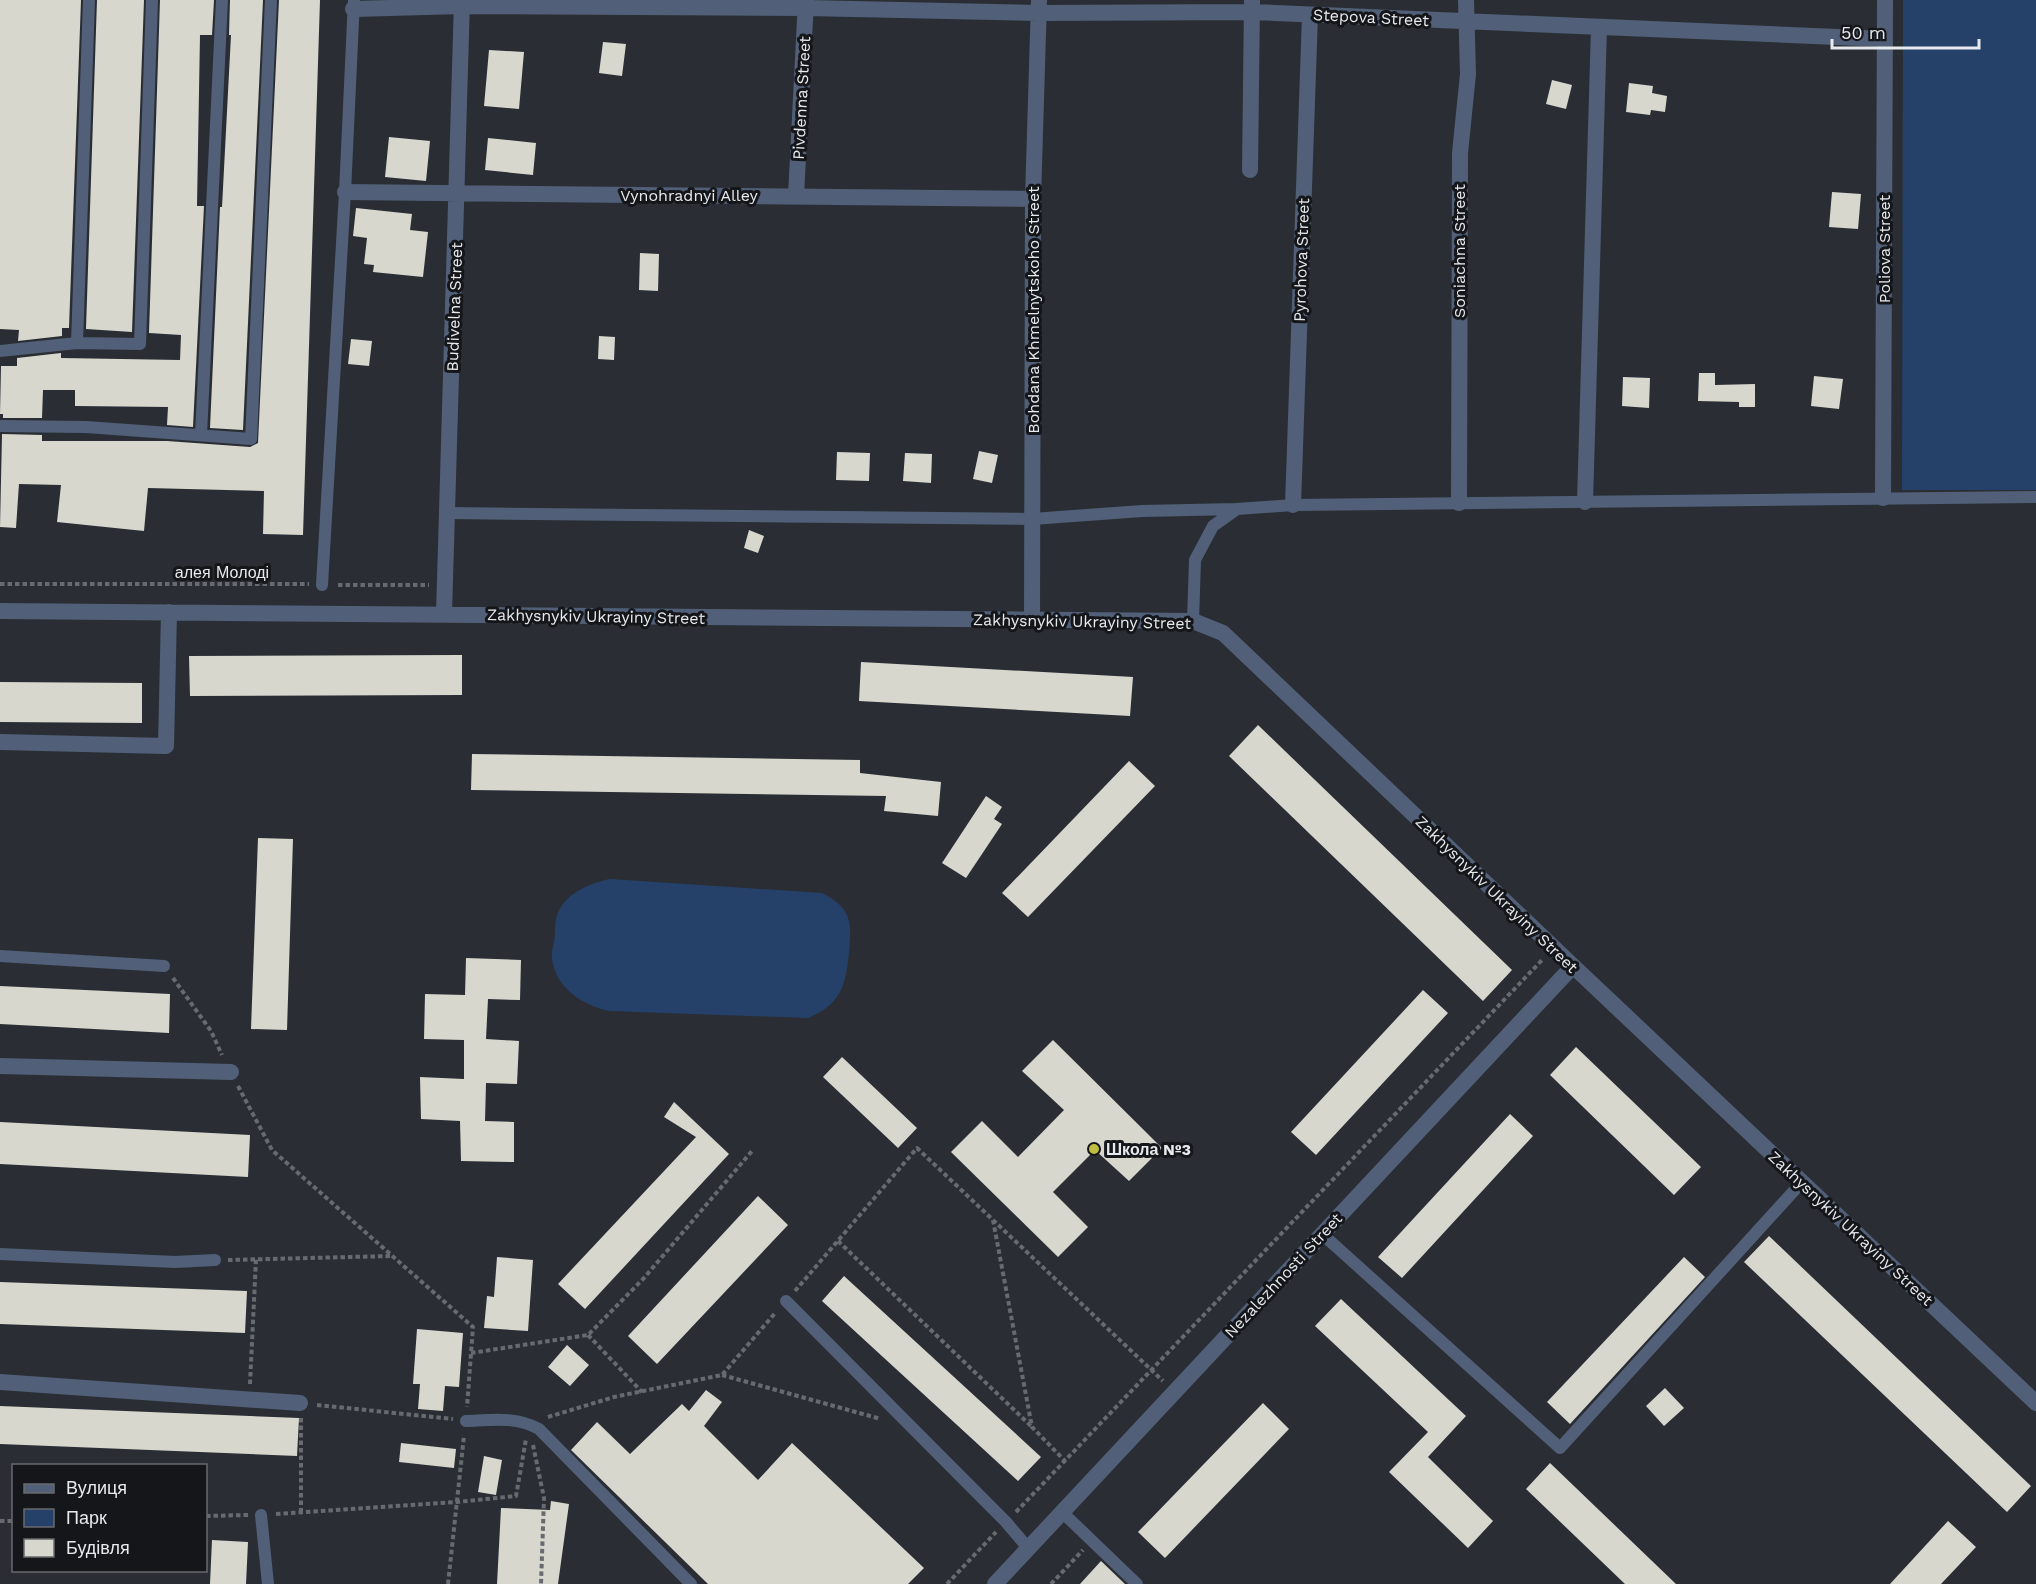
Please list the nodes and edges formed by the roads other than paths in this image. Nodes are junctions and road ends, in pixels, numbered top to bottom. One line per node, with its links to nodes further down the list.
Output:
1 (89, 0): 21 (lane)
2 (152, 0): 21 (lane)
3 (222, 0): 24 (lane)
4 (271, 0): 24 (lane)
5 (1466, 0): 13 (street, Soniachna Street)
6 (1885, 0): 15 (street, Poliova Street)
7 (462, 3): 8 (street, Stepova Street); 9 (street, Stepova Street); 18 (street, Budivelna Street)
8 (806, 4): 10 (street, Stepova Street); 19 (street, Pivdenna Street)
9 (354, 5): 17 (lane)
10 (1039, 6): 11 (street, Stepova Street); 20 (street, Bohdana Khmelnytskoho Street)
11 (1252, 6): 12 (street, Stepova Street); 16 (street)
12 (1310, 15): 13 (street, Stepova Street); 29 (street, Pyrohova Street)
13 (1466, 22): 14 (street, Stepova Street); 28 (street, Soniachna Street)
14 (1599, 27): 15 (street, Stepova Street); 27 (street)
15 (1884, 39): 26 (street, Poliova Street)
16 (1250, 170)
17 (345, 192): 18 (street, Vynohradnyi Alley); 33 (lane)
18 (457, 195): 19 (street, Vynohradnyi Alley); 31 (street, Budivelna Street)
19 (796, 196): 20 (street, Vynohradnyi Alley)
20 (1034, 200): 32 (street, Bohdana Khmelnytskoho Street)
21 (77, 343): 22 (lane)
22 (0, 351)
23 (0, 426): 24 (lane)
24 (201, 435)
25 (2036, 497): 26 (lane)
26 (1883, 498): 27 (lane)
27 (1585, 502): 28 (lane)
28 (1459, 503): 29 (lane)
29 (1293, 505): 30 (lane)
30 (1237, 509): 32 (lane); 38 (lane)
31 (447, 513): 32 (lane); 36 (street, Budivelna Street)
32 (1032, 519): 37 (street, Bohdana Khmelnytskoho Street)
33 (322, 585)
34 (0, 611): 35 (street, Zakhysnykiv Ukrayiny Street)
35 (169, 612): 36 (street, Zakhysnykiv Ukrayiny Street); 39 (street)
36 (444, 614): 37 (street, Zakhysnykiv Ukrayiny Street)
37 (1032, 620): 38 (street, Zakhysnykiv Ukrayiny Street)
38 (1193, 621): 42 (street, Zakhysnykiv Ukrayiny Street)
39 (0, 742)
40 (0, 956): 41 (lane)
41 (164, 966)
42 (1573, 966): 45 (street, Zakhysnykiv Ukrayiny Street); 46 (street, Nezalezhnosti Street)
43 (0, 1066): 44 (street)
44 (231, 1072)
45 (1802, 1182): 46 (lane); 51 (street, Zakhysnykiv Ukrayiny Street)
46 (1321, 1233): 54 (street, Nezalezhnosti Street)
47 (0, 1254): 48 (lane)
48 (215, 1260)
49 (786, 1301): 56 (lane)
50 (0, 1382): 52 (street)
51 (2036, 1402)
52 (300, 1403)
53 (466, 1421): 58 (lane)
54 (1062, 1512): 56 (street, Nezalezhnosti Street); 60 (lane)
55 (261, 1515): 57 (lane)
56 (1028, 1548): 59 (street, Nezalezhnosti Street)
57 (268, 1584)
58 (691, 1584)
59 (995, 1584)
60 (1137, 1584)

